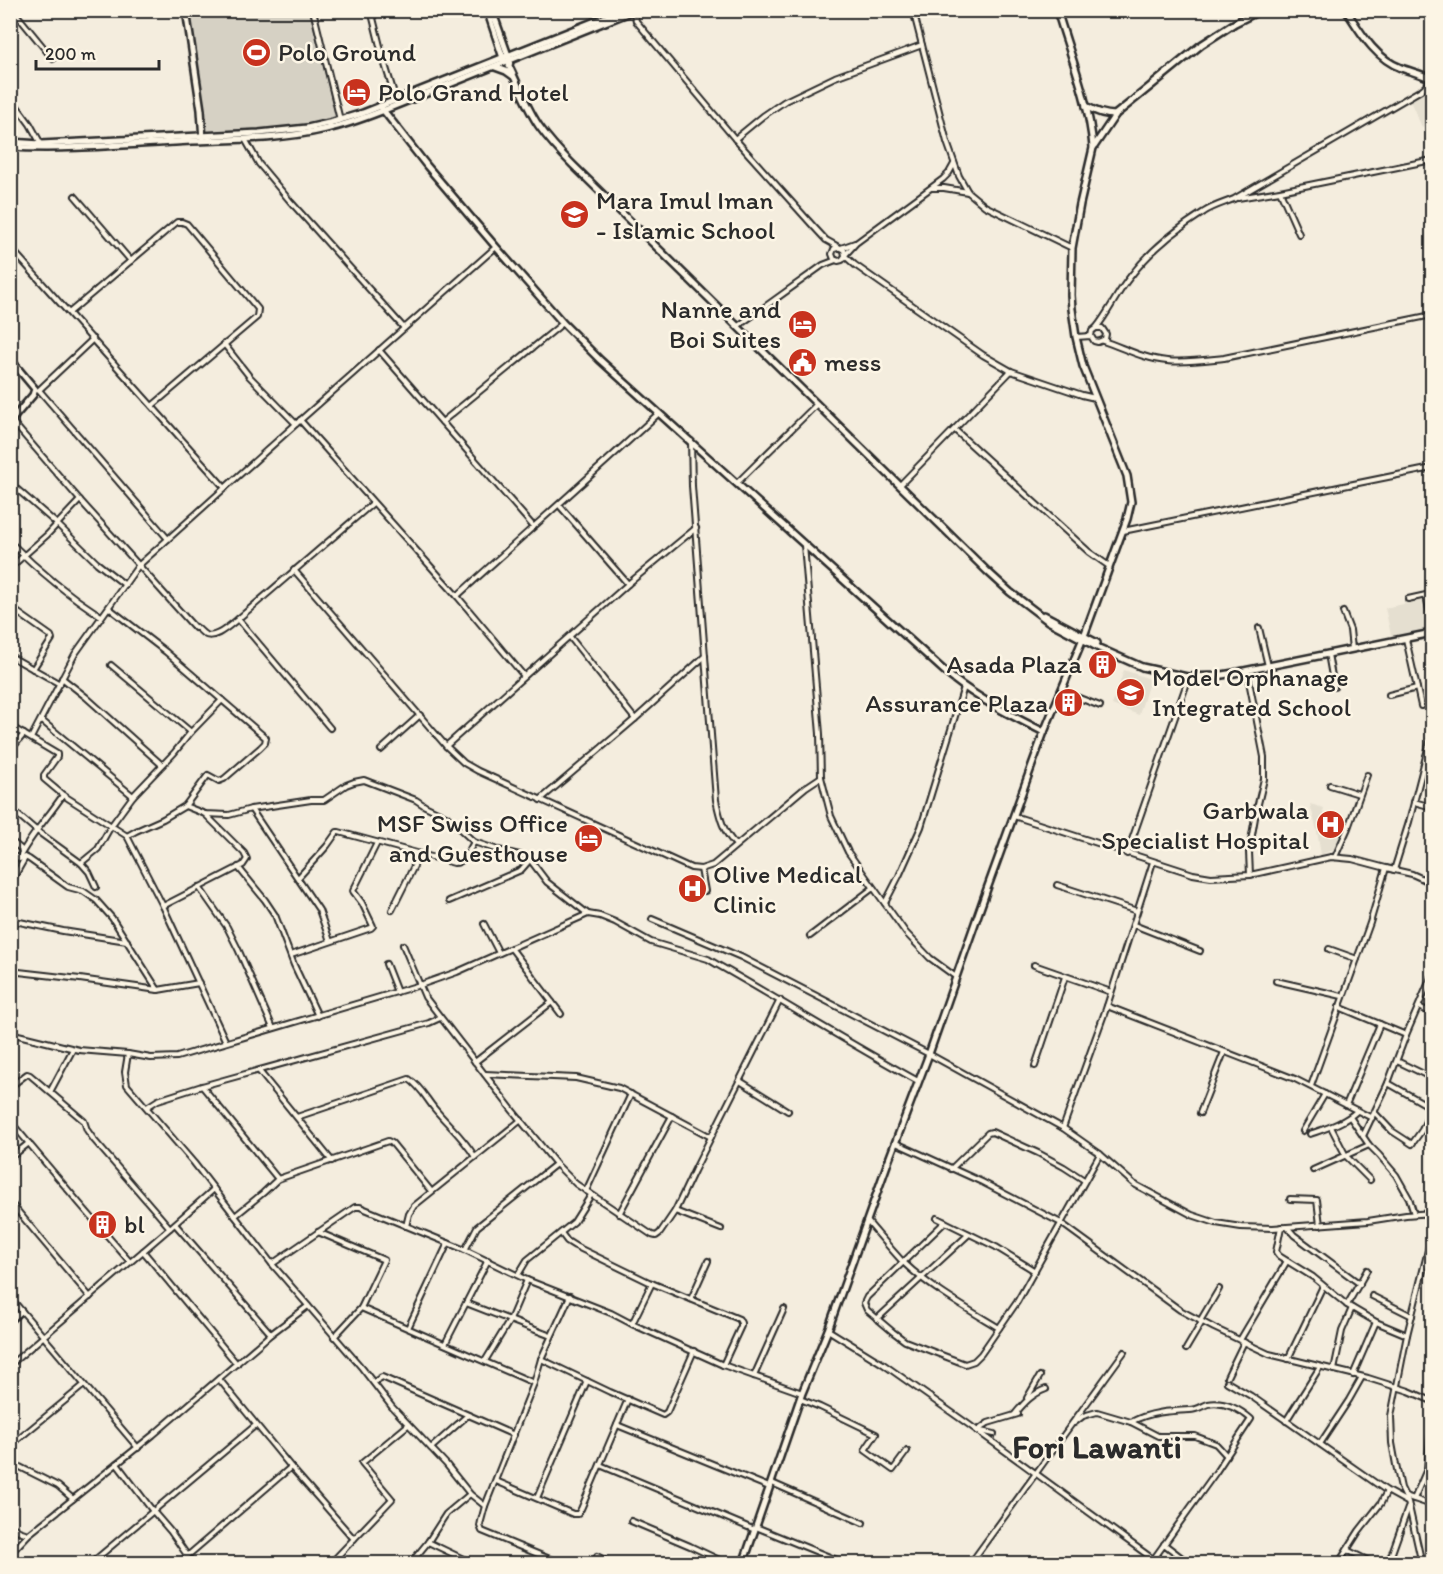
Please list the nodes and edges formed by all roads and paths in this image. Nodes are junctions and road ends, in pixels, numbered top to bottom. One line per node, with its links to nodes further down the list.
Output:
1 (13, 10): 14 (street)
2 (186, 10): 29 (street)
3 (313, 10): 28 (street)
4 (371, 10): 24 (street)
5 (487, 10): 15 (street)
6 (492, 10): 15 (street)
7 (623, 10): 15 (street)
8 (913, 10): 13 (street)
9 (1057, 10): 25 (street)
10 (1261, 10): 27 (street)
11 (1346, 10): 18 (street)
12 (634, 11): 15 (street); 31 (street)
13 (922, 45): 31 (street); 37 (street)
14 (53, 59)
15 (507, 61): 16 (street); 19 (street); 24 (street)
16 (495, 67): 19 (street); 26 (street)
17 (1432, 72): 18 (street)
18 (1421, 73): 20 (street)
19 (514, 78): 58 (street)
20 (1432, 80): 22 (street)
21 (1432, 87): 22 (street)
22 (1421, 90): 42 (street)
23 (10, 97): 33 (street)
24 (396, 100): 26 (street)
25 (1086, 106): 27 (street); 35 (street)
26 (381, 109): 28 (street); 30 (street); 47 (street)
27 (1116, 114): 35 (street)
28 (340, 120): 29 (street)
29 (203, 138): 30 (street); 33 (street); 34 (street)
30 (244, 139): 59 (street)
31 (735, 139): 44 (street)
32 (10, 142): 33 (street)
33 (40, 144)
34 (10, 147)
35 (1093, 148): 49 (street)
36 (1432, 160): 39 (street)
37 (954, 164): 38 (street); 40 (street)
38 (931, 188): 40 (street); 45 (street)
39 (1280, 191): 42 (street); 43 (street)
40 (968, 192): 49 (street)
41 (75, 196): 52 (street)
42 (1234, 199): 56 (street)
43 (1299, 234)
44 (826, 240): 48 (street); 50 (street)
45 (856, 243): 48 (street); 51 (street)
46 (10, 246): 54 (street)
47 (496, 247): 57 (street); 59 (street)
48 (840, 248): 50 (street); 51 (street)
49 (1072, 248): 63 (street)
50 (833, 253): 51 (street); 53 (street)
51 (842, 257): 53 (street); 70 (street)
52 (131, 261): 54 (street); 66 (street)
53 (823, 265): 58 (street)
54 (70, 312): 64 (street)
55 (1432, 315): 67 (street)
56 (1105, 317): 60 (street); 61 (street)
57 (563, 322): 75 (street); 78 (street)
58 (737, 327): 73 (street)
59 (404, 328): 68 (street)
60 (1096, 328): 61 (street); 62 (street)
61 (1105, 332): 65 (street); 67 (street)
62 (1091, 336): 63 (street); 65 (street)
63 (1076, 337): 72 (street)
64 (93, 339): 71 (street); 74 (street)
65 (1103, 341): 67 (street)
66 (224, 344): 74 (street); 79 (street)
67 (1119, 346)
68 (379, 350): 77 (street); 78 (street)
69 (10, 359): 71 (street)
70 (1011, 371): 72 (street); 80 (street)
71 (37, 391): 76 (street); 94 (street)
72 (1095, 398): 93 (street)
73 (817, 404): 84 (street); 85 (street)
74 (152, 406): 86 (street)
75 (660, 413): 81 (street); 89 (street)
76 (11, 420): 87 (street)
77 (300, 420): 79 (street); 88 (street)
78 (442, 422): 91 (street)
79 (296, 424): 86 (street)
80 (955, 430): 85 (street); 99 (street)
81 (690, 440): 84 (street); 92 (street)
82 (1432, 468): 93 (street)
83 (10, 483): 90 (street)
84 (737, 483): 96 (street)
85 (900, 485): 115 (street)
86 (225, 488): 94 (street)
87 (80, 500): 90 (street); 98 (street)
88 (373, 503): 101 (street); 104 (street)
89 (559, 505): 91 (street); 103 (street)
90 (57, 524): 97 (street); 102 (street)
91 (533, 526): 104 (street)
92 (696, 528): 103 (street); 119 (street)
93 (1123, 531): 99 (street)
94 (168, 538): 98 (street)
95 (10, 542): 97 (street)
96 (804, 544): 129 (street); 154 (street)
97 (24, 556): 100 (street); 109 (street)
98 (138, 566): 102 (street); 110 (street)
99 (1110, 566): 115 (street)
100 (10, 568)
101 (294, 570): 110 (street); 137 (street)
102 (125, 585): 107 (street)
103 (628, 585): 114 (street)
104 (457, 596): 125 (street)
105 (1408, 599): 111 (street)
106 (10, 607): 123 (street)
107 (109, 608): 109 (street); 134 (street)
108 (1343, 612): 117 (street)
109 (101, 616): 127 (street)
110 (238, 619): 141 (street)
111 (1432, 625)
112 (1259, 628): 122 (street)
113 (1432, 633): 116 (street)
114 (570, 637): 125 (street); 138 (street)
115 (1083, 638): 126 (street); 132 (street)
116 (1406, 639): 117 (street); 131 (street)
117 (1352, 650): 118 (street)
118 (1328, 654): 122 (street); 130 (street)
119 (705, 655): 138 (street); 173 (street)
120 (10, 656): 123 (street)
121 (111, 665): 142 (street)
122 (1268, 666): 124 (street)
123 (33, 669): 128 (street)
124 (1247, 670): 126 (street); 186 (street)
125 (524, 676): 147 (street)
126 (1189, 677): 176 (street)
127 (62, 678): 128 (street); 152 (street)
128 (60, 684): 139 (street)
129 (964, 687): 143 (street); 196 (street)
130 (1334, 687)
131 (1417, 688): 133 (street); 136 (street)
132 (1061, 692): 135 (street); 143 (street)
133 (1389, 695)
134 (222, 700): 142 (street); 161 (street)
135 (1101, 706)
136 (1421, 706)
137 (420, 715): 147 (street); 148 (street)
138 (636, 718): 159 (street)
139 (41, 720): 146 (street); 158 (street)
140 (10, 726): 145 (street)
141 (330, 728)
142 (191, 732): 152 (street)
143 (1044, 732): 166 (street)
144 (1432, 733): 150 (street)
145 (24, 734): 146 (street); 149 (street)
146 (31, 738): 157 (street)
147 (446, 746): 159 (street)
148 (381, 750)
149 (10, 751)
150 (1426, 756): 151 (street); 160 (street)
151 (1432, 758)
152 (162, 765): 158 (street)
153 (1367, 775): 156 (street)
154 (821, 777): 173 (street); 193 (street)
155 (1330, 785): 156 (street)
156 (1359, 794): 179 (street)
157 (63, 795): 167 (street); 168 (street)
158 (133, 796): 167 (street)
159 (540, 800): 184 (street)
160 (1414, 802): 163 (street); 185 (street)
161 (184, 806): 165 (street); 169 (street)
162 (10, 807): 168 (street)
163 (1432, 807)
164 (251, 809): 165 (street); 171 (street); 187 (street)
165 (205, 814): 182 (street)
166 (1014, 816): 176 (street); 219 (street)
167 (111, 826): 169 (street); 181 (street)
168 (37, 831): 177 (street); 181 (street)
169 (127, 836): 197 (street)
170 (10, 840): 177 (street)
171 (474, 842): 175 (street); 178 (street)
172 (377, 843): 175 (street); 187 (street); 207 (street)
173 (736, 845): 184 (street)
174 (10, 854): 177 (street)
175 (420, 854): 198 (street)
176 (1127, 854): 180 (street)
177 (24, 855): 189 (street); 206 (street)
178 (528, 857): 195 (street); 200 (street)
179 (1335, 857): 183 (street); 186 (street)
180 (1154, 862): 186 (street); 199 (street)
181 (81, 863): 191 (street)
182 (238, 867): 192 (street); 213 (street)
183 (1386, 868): 185 (street); 214 (street)
184 (701, 869): 194 (street)
185 (1394, 870): 188 (street)
186 (1250, 875)
187 (298, 878): 207 (street)
188 (1432, 883)
189 (10, 884)
190 (1058, 885): 199 (street)
191 (96, 887)
192 (199, 887): 197 (street); 238 (street)
193 (873, 888): 196 (street); 205 (street)
194 (705, 891)
195 (449, 901)
196 (885, 903): 219 (street)
197 (163, 906): 222 (street)
198 (392, 910)
199 (1137, 911): 204 (street)
200 (588, 914): 209 (street); 228 (street)
201 (652, 919): 245 (street)
202 (10, 920): 206 (street)
203 (484, 924): 212 (street)
204 (1134, 925): 211 (street); 226 (street)
205 (810, 936)
206 (127, 941): 224 (street)
207 (330, 941): 213 (street)
208 (403, 945): 223 (street)
209 (511, 948): 212 (street); 229 (street)
210 (1329, 949): 214 (street)
211 (1200, 951)
212 (499, 953): 223 (street)
213 (291, 955): 235 (street)
214 (1357, 958): 227 (street)
215 (387, 964): 225 (street)
216 (1034, 965): 220 (street)
217 (10, 971): 224 (street)
218 (1432, 975): 232 (street)
219 (956, 977): 245 (street)
220 (1065, 977): 226 (street); 248 (street)
221 (1276, 981): 227 (street)
222 (199, 983): 224 (street); 241 (street)
223 (420, 985): 225 (street); 236 (street)
224 (158, 990)
225 (397, 992): 235 (street)
226 (1111, 992): 230 (street)
227 (1342, 996): 231 (street)
228 (780, 1000): 252 (street); 253 (street)
229 (552, 1002): 234 (street); 247 (street)
230 (1107, 1006): 243 (street); 275 (street)
231 (1339, 1007): 237 (street); 256 (street)
232 (1419, 1007): 233 (street); 240 (street)
233 (1432, 1013)
234 (561, 1014)
235 (318, 1016): 238 (street)
236 (440, 1018): 247 (street); 249 (street)
237 (1380, 1024): 240 (street); 261 (street)
238 (273, 1028): 241 (street)
239 (10, 1034): 242 (street)
240 (1406, 1035): 246 (street)
241 (226, 1042): 244 (street)
242 (73, 1049): 244 (street); 258 (street)
243 (1224, 1052): 256 (street); 266 (street)
244 (128, 1054): 262 (street)
245 (929, 1054): 253 (street); 275 (street)
246 (1397, 1061): 251 (street); 254 (street)
247 (475, 1062): 250 (street)
248 (1035, 1066)
249 (259, 1071): 255 (street); 270 (street)
250 (484, 1074): 259 (street); 272 (street)
251 (1432, 1078)
252 (740, 1081): 264 (street); 279 (street)
253 (918, 1081): 281 (street)
254 (1388, 1083): 263 (street); 267 (street)
255 (201, 1086): 262 (street); 291 (street)
256 (1311, 1086): 260 (street)
257 (10, 1087): 258 (street)
258 (50, 1092): 313 (street)
259 (631, 1094): 268 (street); 296 (street)
260 (1325, 1094): 261 (street); 276 (street)
261 (1346, 1104): 265 (street)
262 (147, 1107): 294 (street)
263 (1432, 1108): 267 (street)
264 (788, 1111)
265 (1357, 1111): 269 (street); 271 (street)
266 (1200, 1113)
267 (1375, 1113): 271 (street)
268 (672, 1116): 279 (street); 302 (street)
269 (1350, 1117): 274 (street); 278 (street)
270 (297, 1118): 284 (street); 287 (street)
271 (1372, 1118): 278 (street)
272 (521, 1120): 284 (street); 288 (street)
273 (10, 1121): 280 (street)
274 (1330, 1127): 277 (street); 285 (street)
275 (1062, 1128): 283 (street)
276 (1303, 1131)
277 (1310, 1134)
278 (1363, 1136): 282 (street)
279 (711, 1137): 300 (street)
280 (29, 1143): 286 (street); 326 (street)
281 (896, 1143): 289 (street); 306 (street)
282 (1369, 1145): 285 (street); 303 (street)
283 (1100, 1154): 292 (street); 312 (street)
284 (475, 1156): 295 (street)
285 (1346, 1156): 290 (street); 293 (street)
286 (10, 1158)
287 (332, 1161): 291 (street); 295 (street)
288 (556, 1164): 296 (street); 321 (street)
289 (951, 1169): 292 (street); 308 (street)
290 (1313, 1170)
291 (278, 1179): 304 (street)
292 (1084, 1180): 308 (street)
293 (1370, 1180)
294 (213, 1189): 304 (street); 309 (street)
295 (431, 1191): 311 (street)
296 (586, 1191): 297 (street)
297 (591, 1195): 302 (street); 317 (street)
298 (1290, 1199): 310 (street)
299 (10, 1202): 340 (street)
300 (675, 1211): 302 (street); 315 (street)
301 (1432, 1213): 303 (street)
302 (619, 1214)
303 (1414, 1214): 310 (street)
304 (235, 1216): 328 (street)
305 (937, 1218): 307 (street)
306 (868, 1222): 327 (street); 358 (street)
307 (945, 1222): 318 (street); 327 (street)
308 (1061, 1223): 330 (street); 353 (street)
309 (175, 1224): 313 (street); 359 (street)
310 (1320, 1225): 314 (street)
311 (406, 1226): 316 (street); 320 (street)
312 (1281, 1227): 314 (street); 325 (street)
313 (170, 1228): 322 (street)
314 (1287, 1228): 335 (street)
315 (721, 1229)
316 (318, 1232): 328 (street); 346 (street)
317 (561, 1233): 331 (street); 334 (street)
318 (969, 1234): 330 (street); 332 (street)
319 (1432, 1234): 349 (street)
320 (448, 1243): 321 (street); 356 (street)
321 (465, 1250): 323 (street)
322 (143, 1251): 326 (street); 372 (street)
323 (488, 1260): 331 (street); 343 (street)
324 (708, 1261): 342 (street)
325 (1287, 1261): 336 (street); 364 (street)
326 (130, 1262): 340 (street)
327 (903, 1262): 332 (street); 350 (street)
328 (272, 1264): 344 (street)
329 (1367, 1270): 335 (street)
330 (1035, 1271): 357 (street)
331 (518, 1275): 333 (street)
332 (922, 1278): 350 (street); 357 (street)
333 (527, 1280): 338 (street); 351 (street)
334 (652, 1283): 342 (street); 355 (street)
335 (1360, 1284): 345 (street)
336 (1323, 1286): 345 (street); 370 (street)
337 (1219, 1289): 353 (street)
338 (570, 1296): 355 (street); 361 (street)
339 (1372, 1296): 349 (street)
340 (90, 1297): 362 (street)
341 (10, 1298): 348 (street)
342 (690, 1299): 374 (street)
343 (466, 1303): 351 (street); 365 (street)
344 (308, 1306): 359 (street); 363 (street)
345 (1350, 1307): 354 (street); 376 (street)
346 (361, 1308): 356 (street); 363 (street)
347 (784, 1309): 378 (street)
348 (22, 1311): 352 (street); 362 (street)
349 (1412, 1316): 360 (street)
350 (877, 1319): 357 (street)
351 (510, 1320): 361 (street); 371 (street)
352 (10, 1321)
353 (1201, 1321): 364 (street); 366 (street)
354 (1376, 1322): 360 (street); 377 (street)
355 (632, 1324): 367 (street)
356 (408, 1328): 365 (street)
357 (999, 1328)
358 (828, 1330): 388 (street); 400 (street)
359 (271, 1335): 372 (street)
360 (1407, 1335): 386 (street)
361 (551, 1336): 369 (street)
362 (43, 1337): 373 (street); 385 (street)
363 (334, 1337): 383 (street)
364 (1242, 1341): 370 (street); 393 (street)
365 (445, 1344): 371 (street)
366 (1186, 1349)
367 (694, 1351): 374 (street); 389 (street)
368 (1124, 1352): 398 (street)
369 (541, 1359): 382 (street); 384 (street)
370 (1288, 1359): 375 (street)
371 (485, 1361): 384 (street)
372 (237, 1364): 381 (street)
373 (10, 1365)
374 (723, 1365): 378 (street)
375 (1320, 1367): 376 (street); 393 (street)
376 (1334, 1370): 377 (street)
377 (1353, 1375): 380 (street)
378 (754, 1376): 388 (street)
379 (1040, 1376): 391 (street)
380 (1362, 1377): 386 (street); 403 (street)
381 (219, 1379): 395 (street); 405 (street)
382 (587, 1381): 389 (street); 419 (street)
383 (374, 1382): 392 (street); 396 (street)
384 (534, 1383): 402 (street)
385 (84, 1385): 404 (street); 405 (street)
386 (1396, 1387): 390 (street); 418 (street)
387 (1046, 1389): 391 (street)
388 (801, 1396): 407 (street); 415 (street)
389 (628, 1399): 397 (street)
390 (1432, 1401)
391 (1023, 1404): 400 (street)
392 (468, 1415): 402 (street); 406 (street)
393 (1286, 1421): 403 (street)
394 (1131, 1422): 398 (street); 408 (street); 408 (street)
395 (256, 1425): 412 (street); 425 (street)
396 (408, 1425): 406 (street); 431 (street)
397 (617, 1425): 411 (street); 415 (street)
398 (1066, 1430): 413 (street)
399 (1432, 1430): 421 (street)
400 (977, 1431): 401 (street); 413 (street)
401 (994, 1434)
402 (513, 1436): 414 (street)
403 (1320, 1444): 416 (street)
404 (10, 1446)
405 (138, 1448): 410 (street)
406 (431, 1448): 417 (street)
407 (907, 1451)
408 (1227, 1456): 433 (street)
409 (10, 1462): 420 (street)
410 (117, 1464): 420 (street); 425 (street)
411 (600, 1465): 419 (street); 429 (street)
412 (291, 1467): 431 (street); 435 (street)
413 (1036, 1474): 439 (street); 449 (street)
414 (496, 1481): 419 (street); 424 (street)
415 (771, 1485): 427 (street); 429 (street)
416 (1387, 1491): 423 (street); 434 (street)
417 (470, 1494): 424 (street); 432 (street)
418 (1404, 1496): 421 (street); 423 (street)
419 (537, 1498)
420 (73, 1499): 430 (street)
421 (1414, 1499): 422 (street)
422 (1432, 1504)
423 (1408, 1505): 453 (street); 454 (street)
424 (485, 1506): 445 (street)
425 (152, 1510): 435 (street); 440 (street)
426 (631, 1521): 447 (street)
427 (863, 1523)
428 (10, 1525): 430 (street)
429 (755, 1528): 438 (street); 448 (street)
430 (29, 1534): 436 (street)
431 (354, 1539): 442 (street)
432 (428, 1542): 443 (street); 444 (street)
433 (1164, 1544): 439 (street); 450 (street)
434 (1347, 1550): 451 (street); 452 (street)
435 (187, 1555): 441 (street)
436 (10, 1556)
437 (597, 1556): 446 (street)
438 (837, 1560)
439 (1151, 1561)
440 (90, 1563)
441 (178, 1563)
442 (330, 1563)
443 (410, 1563)
444 (474, 1563)
445 (560, 1563)
446 (613, 1563)
447 (728, 1563)
448 (743, 1563)
449 (970, 1563)
450 (1190, 1563)
451 (1338, 1563)
452 (1375, 1563)
453 (1388, 1563)
454 (1422, 1563)

